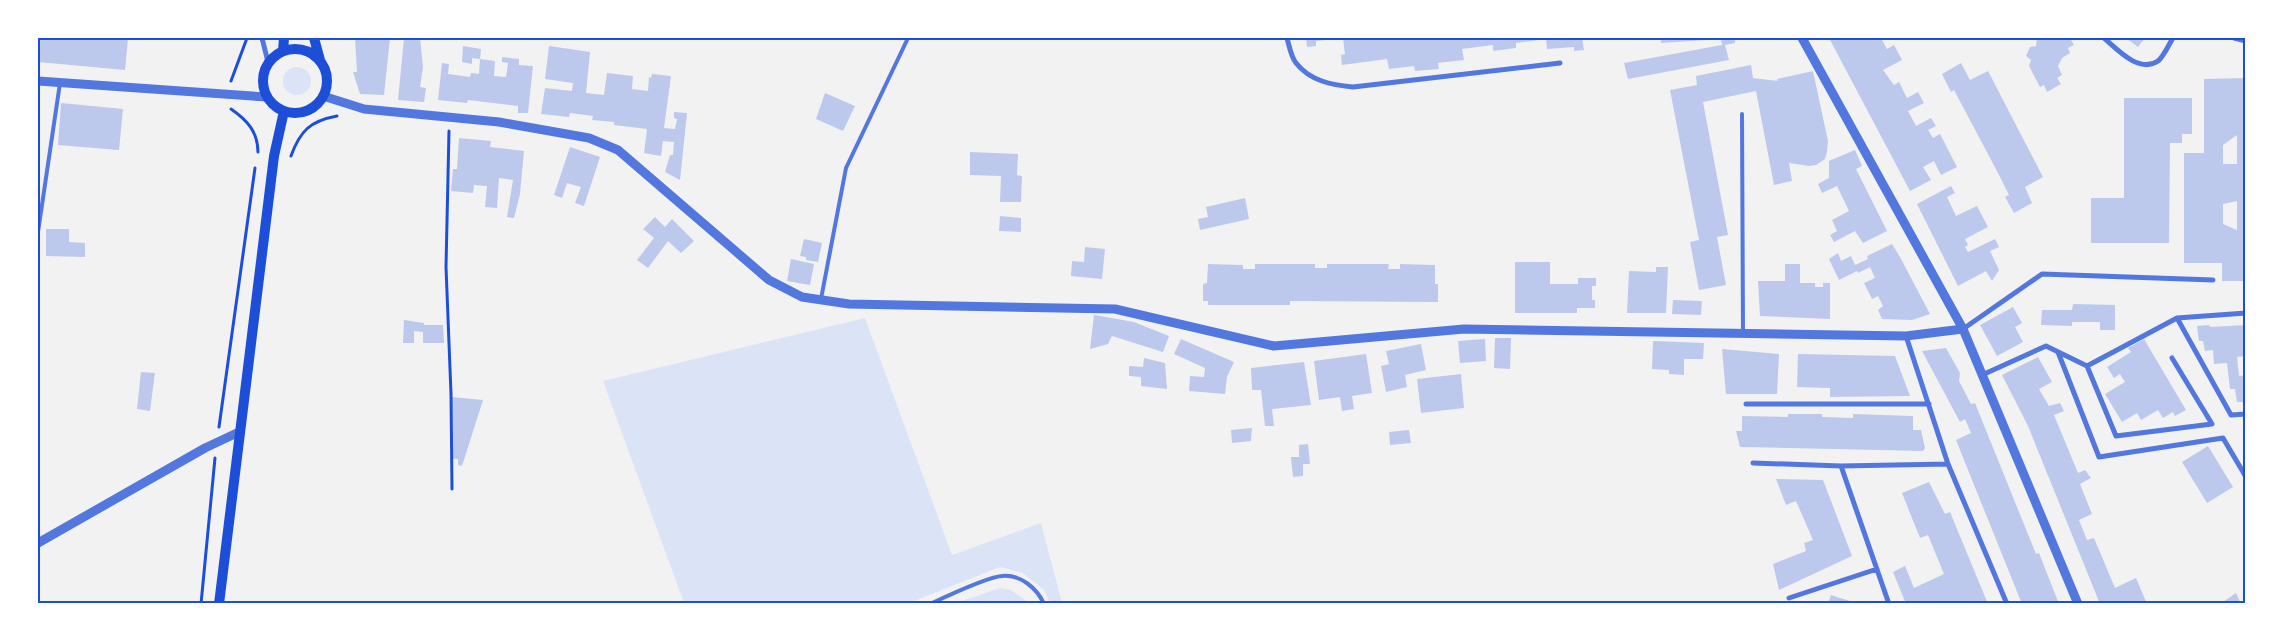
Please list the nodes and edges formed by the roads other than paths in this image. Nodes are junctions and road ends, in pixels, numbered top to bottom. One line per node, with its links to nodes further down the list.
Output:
1 (262, 38): 13 (street)
2 (284, 38): 11 (main road)
3 (314, 38): 12 (main road)
4 (908, 38): 23 (lane)
5 (1287, 38): 14 (street)
6 (1802, 38): 26 (street)
7 (2104, 38): 8 (street)
8 (2173, 38)
9 (2234, 38): 10 (street)
10 (2246, 40)
11 (283, 51): 12 (main road); 13 (main road)
12 (320, 61): 17 (main road)
13 (268, 62): 18 (main road)
14 (1560, 63)
15 (38, 81): 16 (street)
16 (60, 83): 18 (street); 21 (lane)
17 (323, 96): 19 (main road); 23 (street)
18 (266, 97): 19 (main road)
19 (284, 111): 36 (main road)
20 (1742, 114): 27 (lane)
21 (38, 232)
22 (2213, 280): 26 (street)
23 (820, 300): 27 (street)
24 (2246, 313): 25 (street)
25 (2177, 318): 31 (street); 35 (street)
26 (1963, 329): 28 (street); 32 (street)
27 (1743, 334): 28 (street)
28 (1906, 336): 34 (street)
29 (2058, 351): 31 (street); 32 (street); 40 (street)
30 (2172, 358): 31 (street)
31 (2087, 366)
32 (1982, 375): 49 (street)
33 (1746, 404): 34 (street)
34 (1929, 404): 38 (street)
35 (2246, 414)
36 (239, 432): 41 (street); 44 (main road)
37 (1753, 463): 39 (street)
38 (1948, 464): 39 (street); 48 (street)
39 (1840, 466): 42 (street)
40 (2246, 476)
41 (38, 543)
42 (1877, 569): 43 (street); 47 (street)
43 (1789, 598)
44 (219, 604)
45 (930, 604): 46 (lane)
46 (1044, 604)
47 (1889, 604)
48 (2007, 604)
49 (2078, 604)

